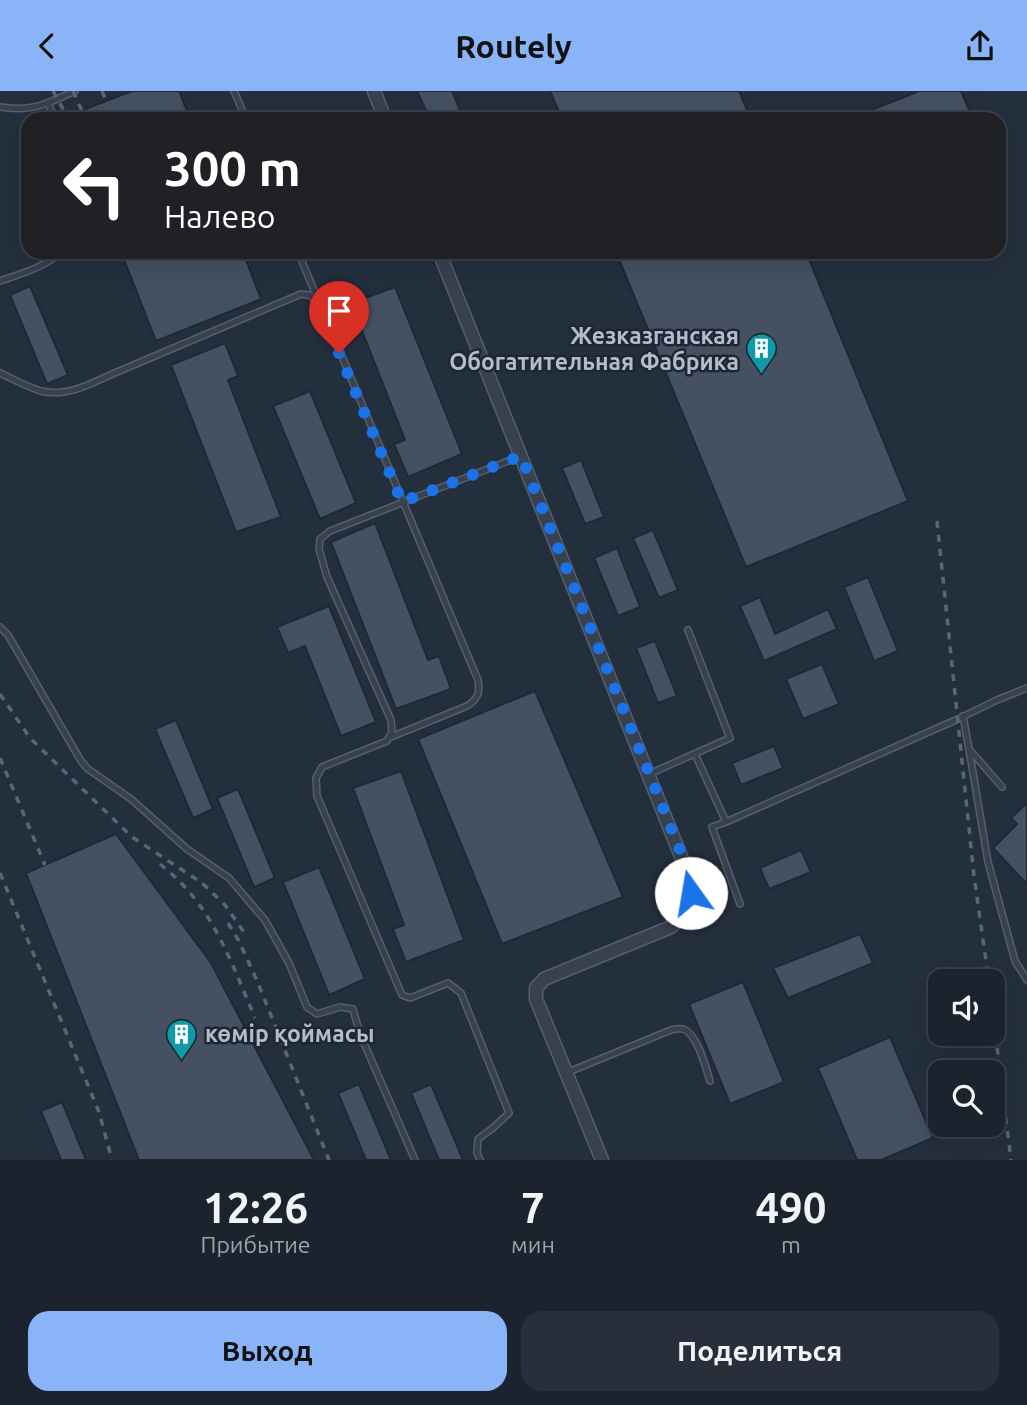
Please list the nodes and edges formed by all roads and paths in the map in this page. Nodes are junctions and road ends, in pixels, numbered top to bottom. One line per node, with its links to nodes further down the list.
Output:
1 (75, 91): 4 (lane)
2 (234, 91): 7 (lane)
3 (374, 91): 8 (street)
4 (48, 103): 5 (lane); 6 (lane)
5 (0, 107)
6 (52, 112)
7 (243, 112)
8 (382, 112)
9 (54, 259): 12 (lane)
10 (301, 259): 13 (lane)
11 (442, 259): 15 (street)
12 (0, 281)
13 (318, 303): 14 (lane); 16 (lane)
14 (2, 373)
15 (521, 456): 16 (lane); 24 (street)
16 (402, 502): 21 (lane); 21 (lane)
17 (0, 627): 31 (lane)
18 (688, 630): 23 (lane)
19 (1027, 688): 20 (lane)
20 (962, 716): 22 (lane); 26 (lane)
21 (389, 738): 32 (lane)
22 (969, 749): 25 (lane); 28 (lane)
23 (695, 754): 24 (lane); 26 (lane)
24 (649, 774): 29 (street)
25 (1002, 787)
26 (726, 822): 27 (lane)
27 (740, 904)
28 (1027, 980)
29 (566, 1073): 30 (lane); 33 (street)
30 (710, 1081)
31 (415, 1160)
32 (480, 1160)
33 (602, 1160)

